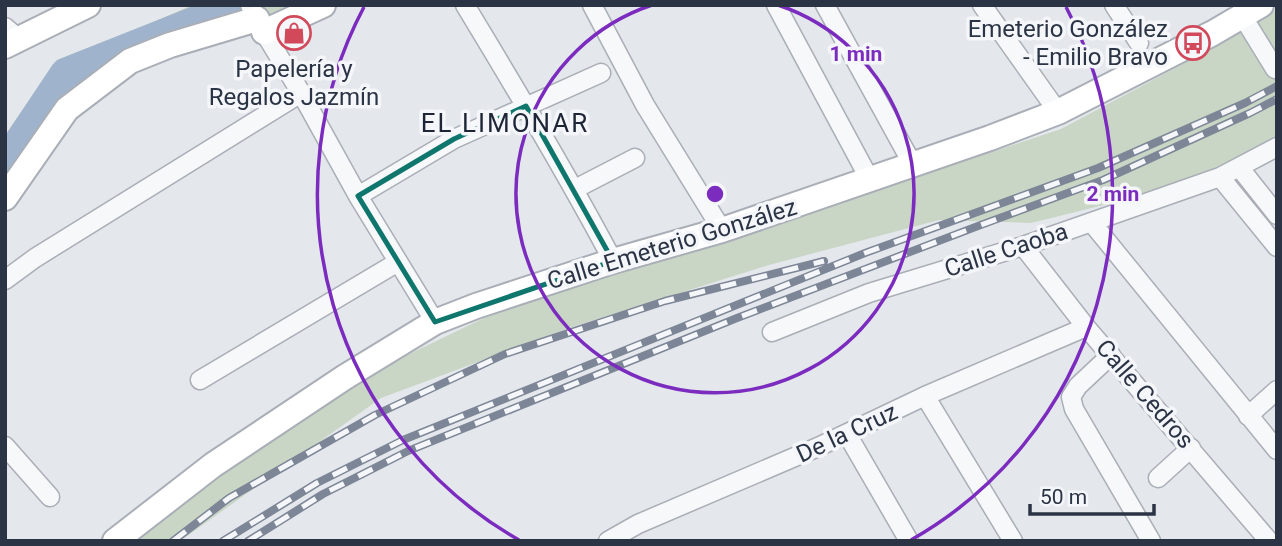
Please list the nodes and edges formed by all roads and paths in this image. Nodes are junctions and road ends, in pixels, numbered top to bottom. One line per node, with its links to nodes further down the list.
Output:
1 (88, 5): 11 (street)
2 (323, 5): 10 (street)
3 (465, 5): 16 (street)
4 (592, 5): 29 (street)
5 (776, 5): 23 (street)
6 (825, 5): 20 (street)
7 (982, 5): 17 (street)
8 (1114, 5): 12 (street)
9 (1252, 11): 13 (street); 17 (street, Calle Emeterio González)
10 (255, 16): 15 (street); 26 (street)
11 (10, 38)
12 (1139, 43)
13 (1275, 69)
14 (601, 73): 16 (street)
15 (301, 93): 25 (street); 34 (street)
16 (526, 106): 24 (street); 25 (street)
17 (1059, 112): 20 (street, Calle Emeterio González)
18 (1277, 148): 21 (street, Calle Caoba)
19 (635, 158): 24 (street)
20 (912, 165): 23 (street, Calle Emeterio González)
21 (1239, 167): 22 (street, Calle Caoba); 27 (street)
22 (1220, 177): 28 (street, Calle Caoba); 31 (street)
23 (870, 180): 29 (street, Calle Emeterio González)
24 (575, 189): 32 (street)
25 (358, 196): 33 (street)
26 (5, 198)
27 (1277, 215)
28 (1092, 223): 30 (street, Calle Caoba); 42 (street)
29 (722, 230): 32 (street, Calle Emeterio González)
30 (1023, 246): 36 (street, Calle Cedros); 37 (street, Calle Caoba)
31 (1277, 247)
32 (613, 261): 35 (street, Calle Emeterio González)
33 (398, 262): 35 (street); 39 (street)
34 (5, 280)
35 (435, 322): 49 (street, Calle Emeterio González)
36 (1086, 327): 38 (street, Calle Cedros); 41 (street, De la Cruz)
37 (772, 332)
38 (1111, 355): 45 (street, Calle Cedros); 53 (street)
39 (200, 380)
40 (1277, 390): 42 (street)
41 (925, 396): 43 (street, De la Cruz); 52 (street)
42 (1248, 416): 46 (street)
43 (847, 434): 50 (street, De la Cruz); 51 (street)
44 (5, 446): 48 (street)
45 (1191, 448): 47 (street); 54 (street, Calle Cedros)
46 (1277, 450)
47 (1158, 478)
48 (50, 497)
49 (115, 541)
50 (608, 541)
51 (909, 541)
52 (1013, 541)
53 (1151, 541)
54 (1269, 541)

